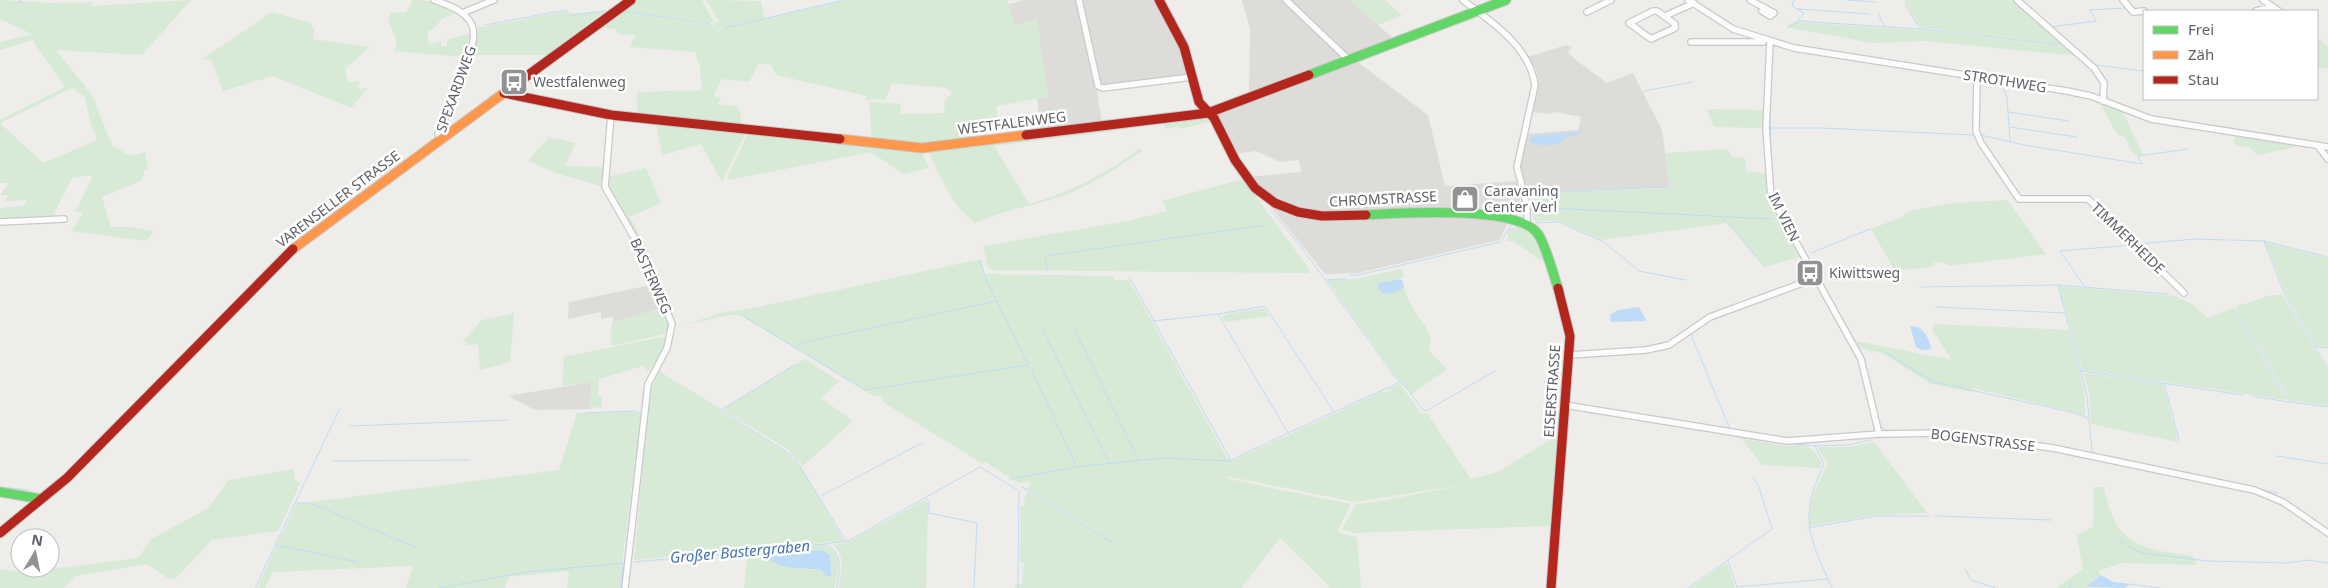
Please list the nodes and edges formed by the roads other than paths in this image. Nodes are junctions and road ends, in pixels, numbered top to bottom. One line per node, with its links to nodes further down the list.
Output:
1 (434, 0): 23 (street)
2 (494, 0): 23 (street)
3 (631, 0): 30 (street, VARENSELLER STRASSE)
4 (1079, 0): 28 (street)
5 (1159, 0): 28 (street, CHROMSTRASSE)
6 (1286, 0): 27 (street)
7 (1463, 0): 21 (street)
8 (1506, 0): 21 (street, WESTFALENWEG)
9 (1612, 0): 22 (street)
10 (1688, 0): 15 (street, STROTHWEG)
11 (1750, 0): 17 (street)
12 (2017, 0): 31 (street)
13 (2123, 0): 20 (street)
14 (2263, 0): 16 (street)
15 (1694, 3): 24 (street); 25 (street, STROTHWEG)
16 (2273, 7): 18 (street); 19 (street)
17 (1765, 8)
18 (2260, 10)
19 (2278, 10)
20 (2143, 11)
21 (1477, 12): 27 (street, WESTFALENWEG); 40 (street)
22 (1587, 12)
23 (462, 13): 34 (street, SPEXARDWEG)
24 (1665, 16): 24 (street)
25 (1767, 41): 26 (street); 29 (street, STROTHWEG); 41 (street, IM VIEN)
26 (1692, 42)
27 (1349, 60): 32 (street, WESTFALENWEG)
28 (1192, 77): 32 (street, CHROMSTRASSE)
29 (1977, 77): 31 (street, STROTHWEG); 42 (street, TIMMERHEIDE)
30 (504, 93): 33 (street, WESTFALENWEG); 34 (street, VARENSELLER STRASSE)
31 (2103, 101): 35 (street, STROTHWEG)
32 (1208, 113): 33 (street, WESTFALENWEG); 40 (street, CHROMSTRASSE)
33 (611, 115): 50 (street, BASTERWEG)
34 (441, 139): 47 (street, VARENSELLER STRASSE)
35 (2318, 146): 36 (street, STROTHWEG); 37 (street)
36 (2328, 147)
37 (2328, 159)
38 (64, 219): 39 (street)
39 (0, 222)
40 (1527, 225): 43 (street, EISERSTRASSE)
41 (1816, 278): 43 (street); 45 (street, IM VIEN)
42 (2184, 292)
43 (1570, 356): 44 (street, EISERSTRASSE)
44 (1565, 405): 45 (street, BOGENSTRASSE); 51 (street, EISERSTRASSE)
45 (1879, 434): 49 (street, BOGENSTRASSE)
46 (0, 492): 47 (street)
47 (41, 499): 48 (street, VARENSELLER STRASSE)
48 (0, 533)
49 (2328, 533)
50 (625, 588)
51 (1551, 588)

